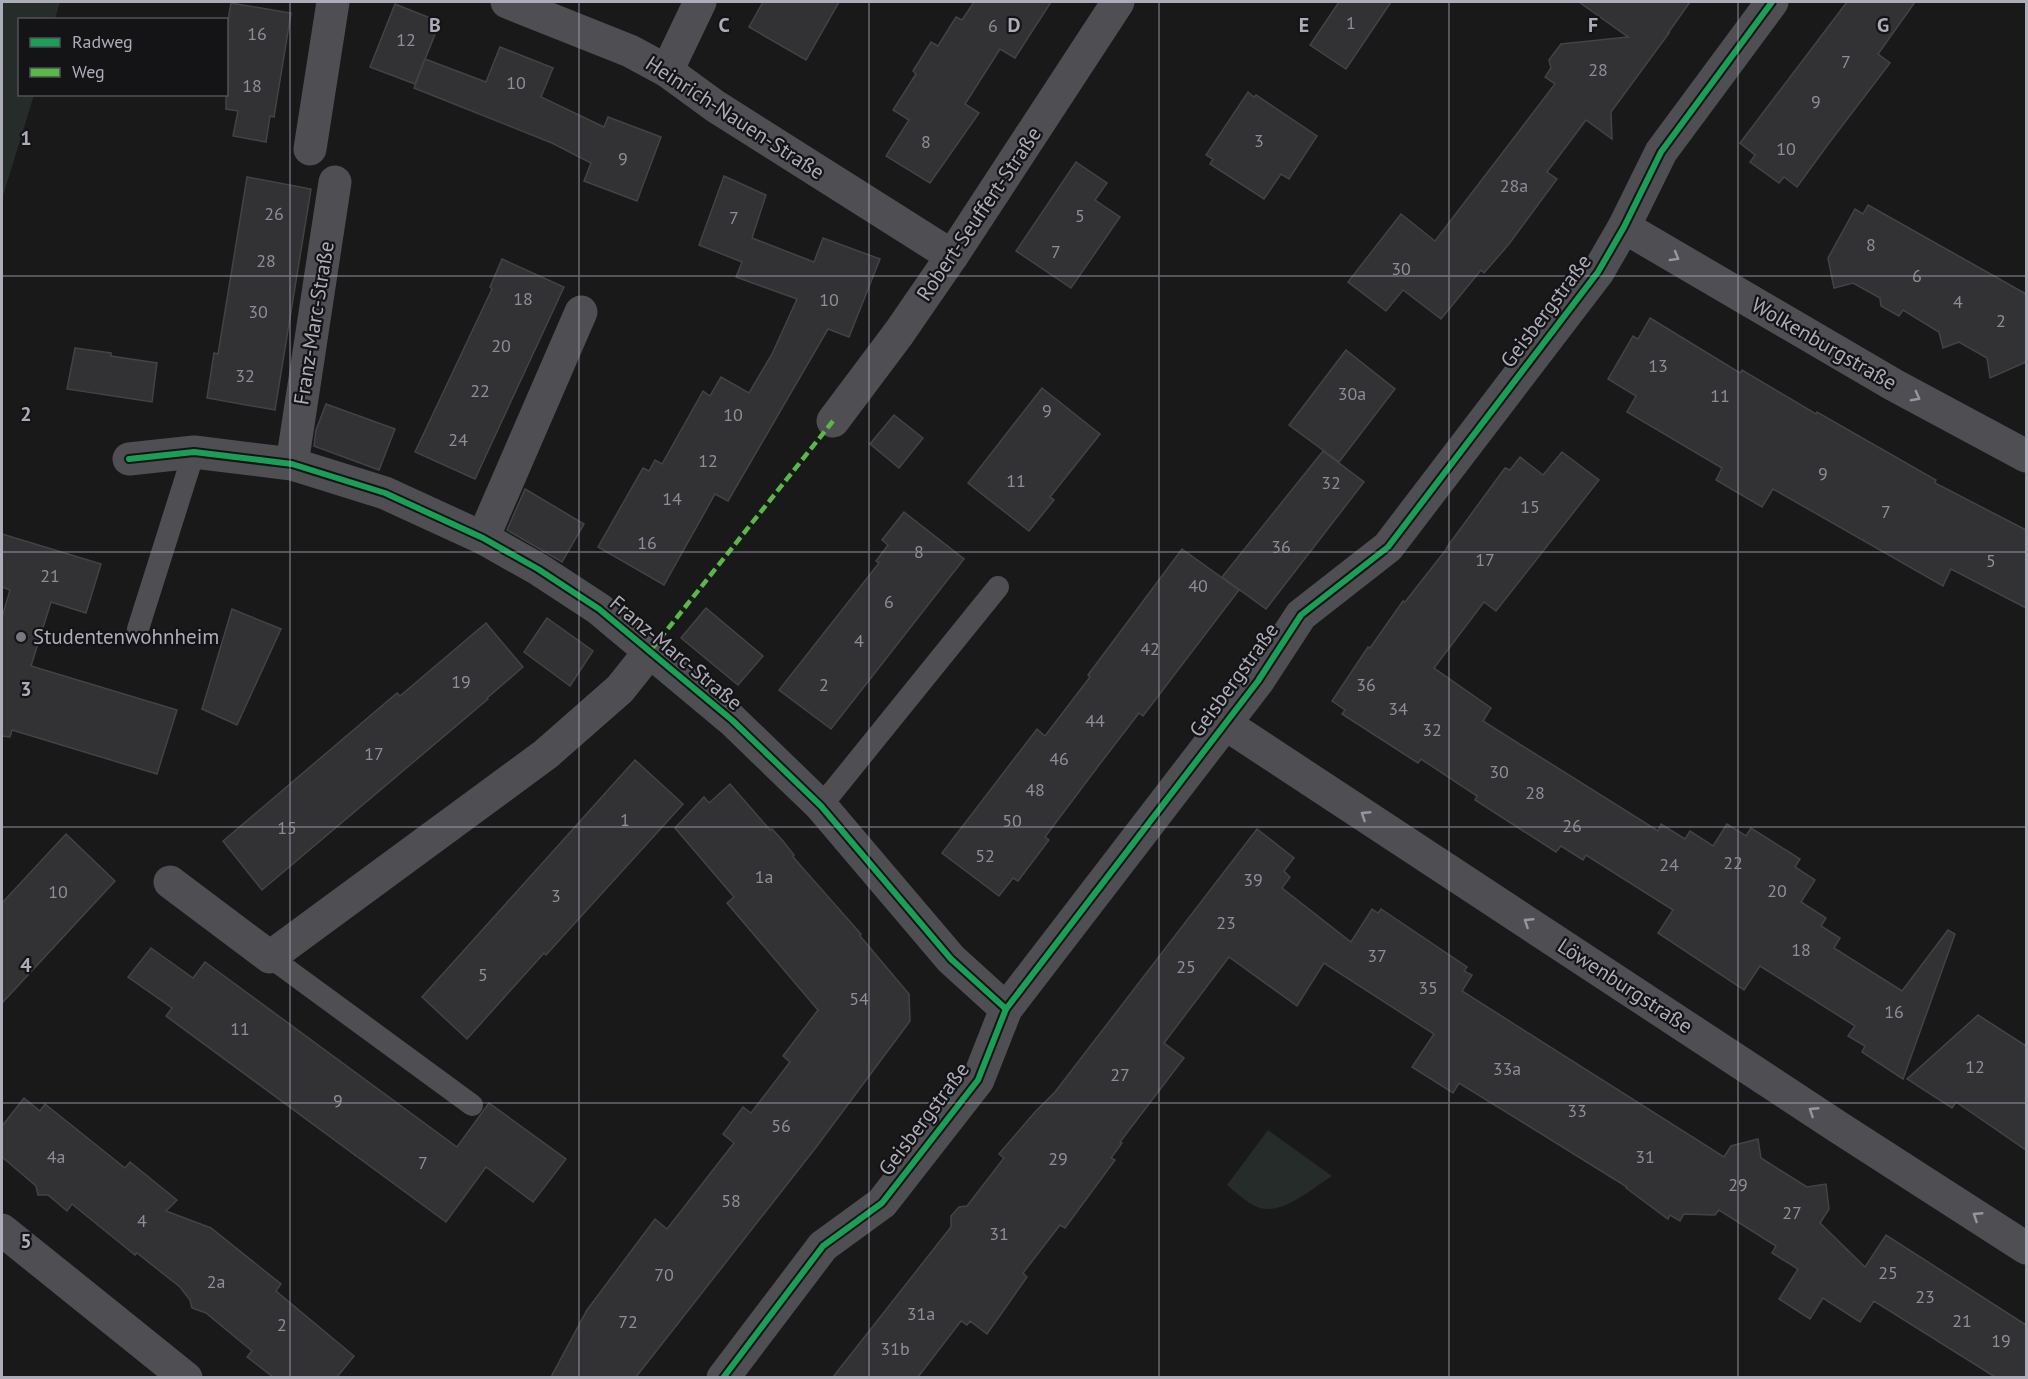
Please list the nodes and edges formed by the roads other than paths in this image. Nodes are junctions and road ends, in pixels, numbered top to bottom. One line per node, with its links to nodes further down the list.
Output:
1 (333, 2): 7 (street)
2 (507, 2): 6 (street, Heinrich-Nauen-Straße)
3 (700, 2): 6 (street)
4 (1118, 2): 10 (street, Robert-Seuffert-Straße)
5 (1772, 2): 9 (street, Geisbergstraße)
6 (667, 71): 10 (street, Heinrich-Nauen-Straße)
7 (310, 149)
8 (335, 182): 16 (street, Franz-Marc-Straße)
9 (1624, 227): 14 (street, Wolkenburgstraße, one-way to 14); 21 (street, Geisbergstraße)
10 (952, 256): 12 (street, Robert-Seuffert-Straße)
11 (581, 312): 17 (street)
12 (833, 422)
13 (194, 452): 15 (street, Franz-Marc-Straße); 16 (street, Franz-Marc-Straße); 19 (lane)
14 (2026, 456)
15 (129, 459)
16 (292, 464): 17 (street, Franz-Marc-Straße)
17 (483, 538): 20 (street, Franz-Marc-Straße)
18 (998, 587): 22 (lane)
19 (138, 628)
20 (651, 650): 22 (street, Franz-Marc-Straße); 24 (street, Franz-Marc-Straße)
21 (1224, 723): 25 (street, Geisbergstraße); 28 (street, Löwenburgstraße, one-way to 21)
22 (821, 807): 25 (street, Franz-Marc-Straße)
23 (170, 882): 24 (street)
24 (270, 957): 26 (lane)
25 (1006, 1009): 30 (street, Geisbergstraße)
26 (472, 1105)
27 (2, 1230): 29 (street)
28 (2026, 1248)
29 (186, 1377)
30 (723, 1377)

